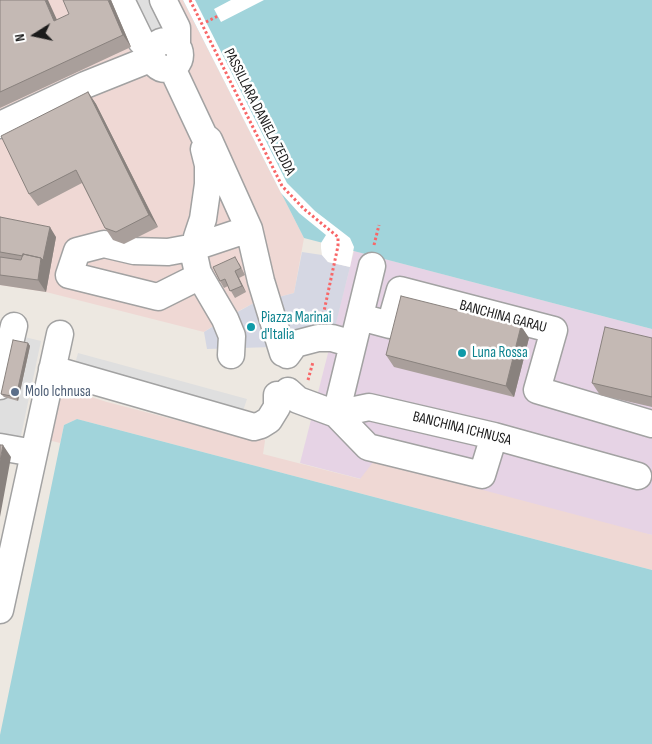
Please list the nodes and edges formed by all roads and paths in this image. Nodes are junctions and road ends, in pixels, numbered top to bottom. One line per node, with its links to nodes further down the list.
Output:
1 (121, 0): 6 (lane)
2 (163, 0): 6 (lane)
3 (190, 0): 12 (path, PASSILLARA DANIELA ZEDDA)
4 (218, 16): 5 (path)
5 (206, 22)
6 (164, 56): 7 (lane); 8 (lane)
7 (0, 125)
8 (204, 136): 10 (lane); 11 (lane)
9 (379, 225): 13 (path)
10 (249, 230): 11 (lane); 18 (lane)
11 (195, 246): 14 (lane); 14 (lane)
12 (338, 246)
13 (373, 257): 15 (lane)
14 (200, 276): 19 (lane)
15 (360, 317): 18 (lane); 23 (lane, BANCHINA GARAU)
16 (14, 326): 21 (lane)
17 (59, 339): 20 (lane)
18 (353, 344): 22 (lane)
19 (231, 355)
20 (52, 369): 22 (lane); 26 (lane)
21 (0, 386)
22 (336, 414): 24 (lane, BANCHINA ICHNUSA); 24 (lane)
23 (652, 424)
24 (494, 436): 27 (lane, BANCHINA ICHNUSA)
25 (0, 447): 26 (lane)
26 (34, 453): 28 (lane)
27 (638, 476)
28 (5, 558): 29 (lane)
29 (0, 610)

